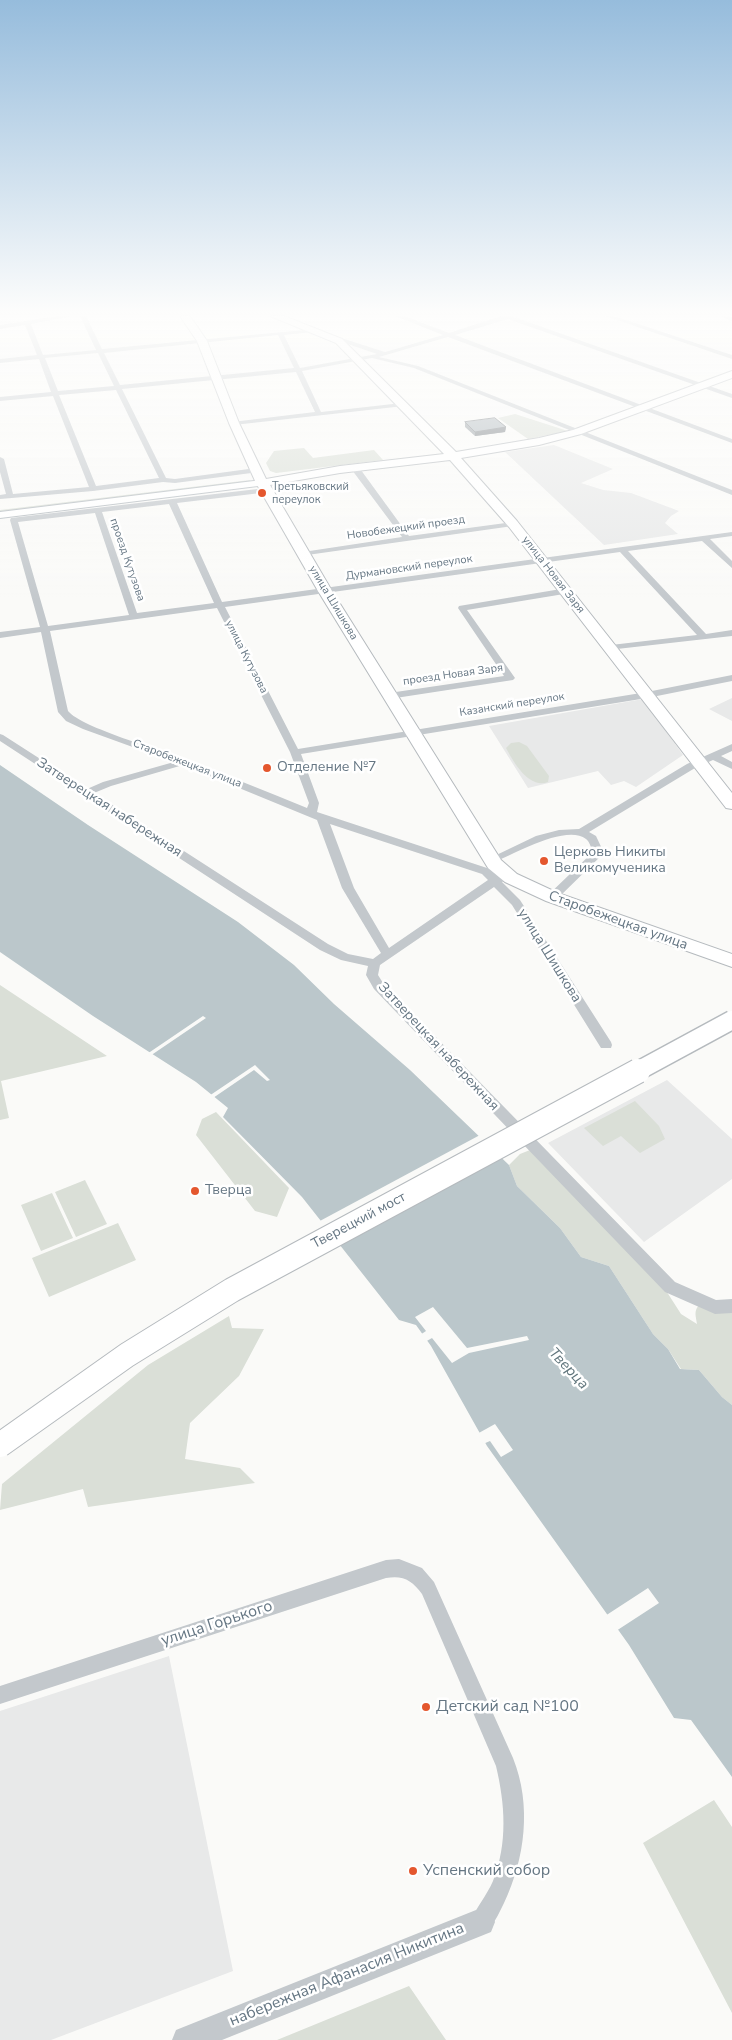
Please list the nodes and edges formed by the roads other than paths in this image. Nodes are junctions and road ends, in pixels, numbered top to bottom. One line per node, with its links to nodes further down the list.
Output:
1 (61, 411): 19 (street)
2 (129, 411): 17 (street)
3 (229, 411): 11 (main road, улица Шишкова)
4 (318, 411): 10 (street)
5 (345, 411): 10 (street)
6 (408, 411): 14 (main road, улица Новая Заря)
7 (525, 411): 12 (street)
8 (634, 411): 12 (main road)
9 (652, 411): 13 (street)
10 (319, 414): 11 (street)
11 (234, 423): 18 (main road, улица Шишкова)
12 (577, 432): 14 (main road); 20 (street)
13 (732, 441)
14 (452, 455): 16 (main road); 27 (main road, улица Новая Заря)
15 (0, 459): 22 (street)
16 (355, 468): 18 (main road); 29 (street)
17 (162, 480): 18 (street); 19 (street)
18 (261, 480): 21 (main road); 32 (main road, улица Шишкова)
19 (93, 489): 22 (street)
20 (732, 493)
21 (176, 494): 24 (main road); 25 (street); 26 (main road); 37 (street, улица Кутузова)
22 (10, 496): 23 (street)
23 (0, 497)
24 (0, 508)
25 (98, 510): 38 (street, проезд Кутузова); 39 (street, Старобежецкая улица)
26 (0, 515)
27 (512, 524): 29 (street, Новобежецкий проезд); 33 (main road, улица Новая Заря)
28 (732, 534): 30 (street, Дурмановский переулок)
29 (408, 539): 32 (street, Новобежецкий проезд)
30 (705, 539): 31 (street, Дурмановский переулок); 34 (street)
31 (623, 550): 33 (street, Дурмановский переулок); 42 (street)
32 (303, 554): 35 (main road, улица Шишкова)
33 (543, 560): 35 (street, Дурмановский переулок); 36 (main road, улица Новая Заря)
34 (732, 566)
35 (325, 590): 37 (street, Дурмановский переулок); 46 (main road, улица Шишкова)
36 (566, 591): 43 (main road, улица Новая Заря); 46 (street, проезд Новая Заря)
37 (219, 604): 38 (street, Дурмановский переулок); 50 (street, улица Кутузова)
38 (134, 616): 39 (street, Дурмановский переулок)
39 (45, 628): 41 (street, Дурмановский переулок); 52 (street, Старобежецкая улица)
40 (732, 633): 42 (street)
41 (0, 635)
42 (703, 636): 43 (street)
43 (611, 648): 45 (main road, улица Новая Заря)
44 (732, 678): 45 (street, Казанский переулок)
45 (647, 695): 47 (street, Казанский переулок); 51 (main road, улица Новая Заря)
46 (389, 696): 47 (main road, улица Шишкова)
47 (413, 733): 50 (street, Казанский переулок); 59 (main road, улица Шишкова)
48 (0, 737): 54 (street, Затверецкая набережная)
49 (732, 747): 51 (street)
50 (295, 752): 56 (street, улица Кутузова)
51 (706, 759): 53 (street); 55 (main road, улица Новая Заря); 58 (street)
52 (184, 762): 54 (street); 56 (street, Старобежецкая улица)
53 (732, 766)
54 (85, 793): 63 (street, Затверецкая набережная)
55 (732, 804)
56 (311, 814): 57 (street, Старобежецкая улица)
57 (322, 818): 59 (street, Старобежецкая улица); 61 (street)
58 (581, 832): 59 (street); 60 (street)
59 (496, 872): 60 (main road, Старобежецкая улица); 61 (street); 66 (street, улица Шишкова)
60 (552, 897): 62 (main road, Старобежецкая улица)
61 (387, 954): 63 (street)
62 (732, 961)
63 (375, 963): 67 (street, Затверецкая набережная)
64 (732, 1009): 68 (main road, Тверецкий мост)
65 (732, 1020): 69 (main road, Тверецкий мост, bridge)
66 (606, 1045)
67 (732, 1306)
68 (0, 1432)
69 (0, 1445)
70 (0, 1695): 71 (street, улица Горького)
71 (481, 1922): 72 (street, набережная Афанасия Никитина)
72 (186, 2040)

